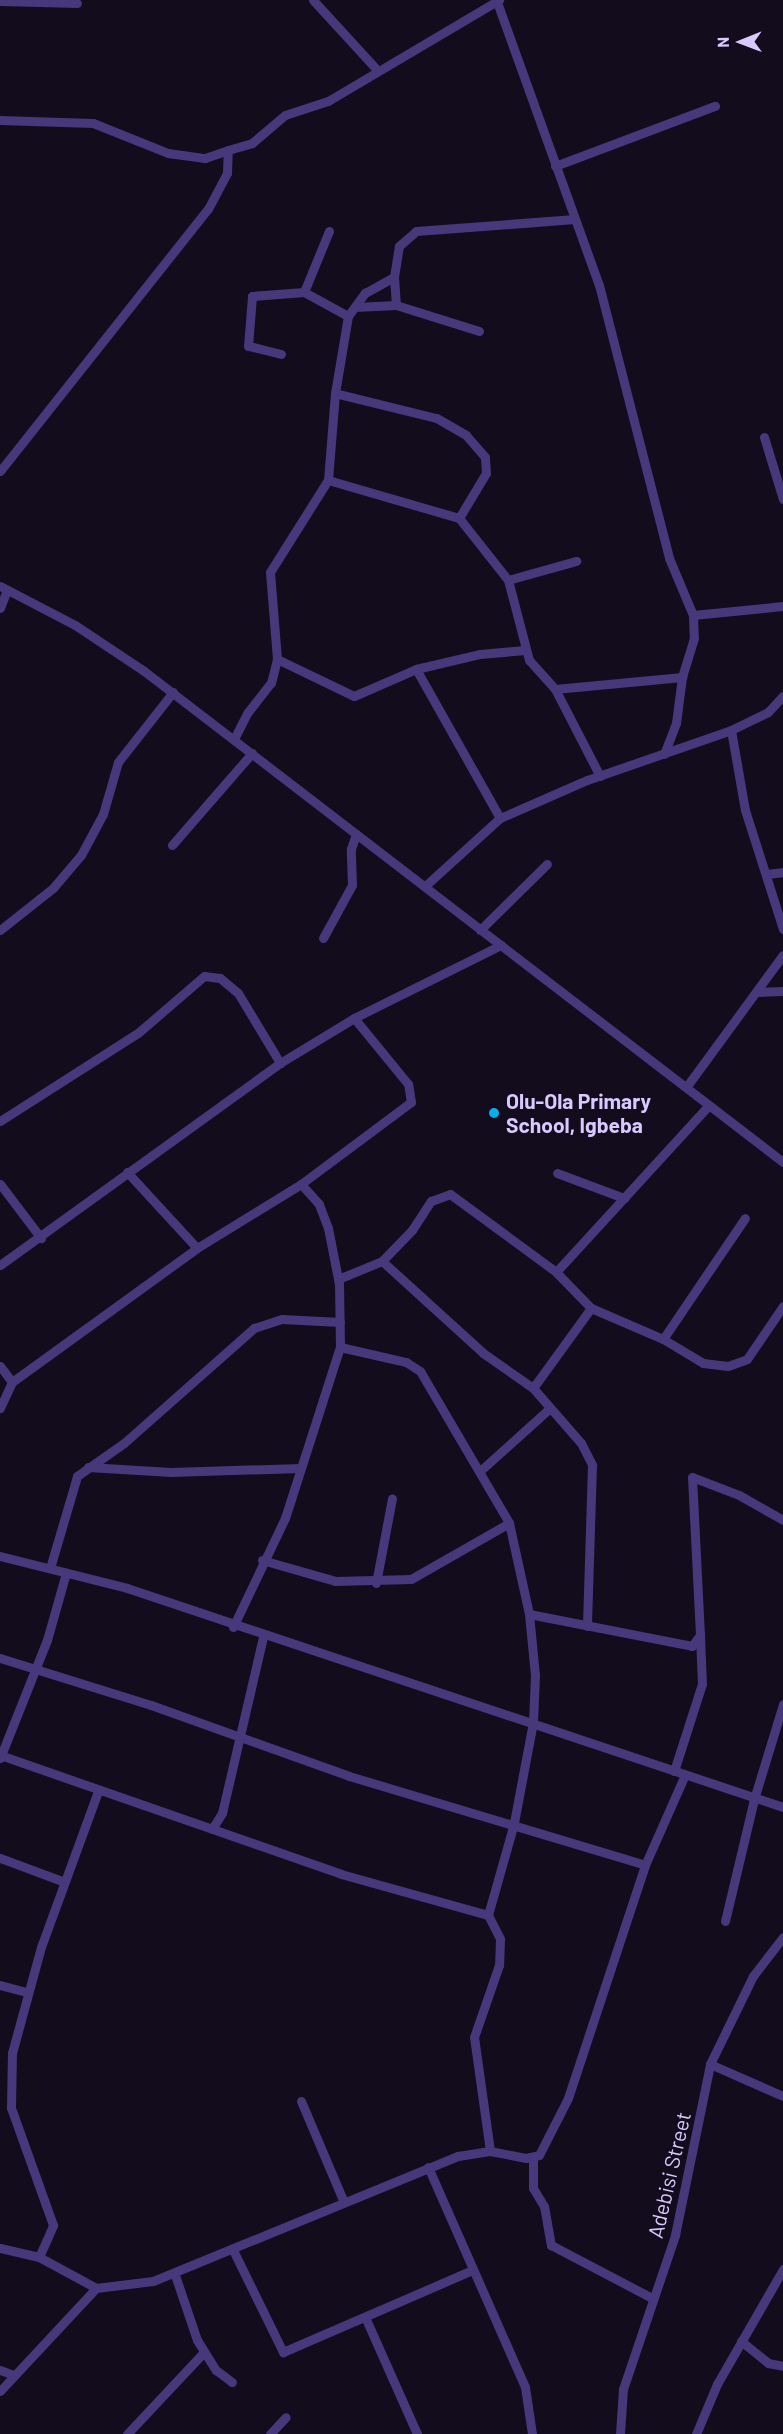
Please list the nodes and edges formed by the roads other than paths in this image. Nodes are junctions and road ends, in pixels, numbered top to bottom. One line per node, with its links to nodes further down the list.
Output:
1 (313, 0): 5 (street)
2 (0, 1): 4 (street)
3 (498, 1): 5 (street); 9 (street)
4 (77, 3)
5 (378, 71): 8 (street)
6 (715, 106): 9 (street)
7 (0, 120): 8 (street)
8 (228, 150): 21 (street)
9 (555, 166): 10 (street)
10 (575, 219): 12 (street); 30 (street)
11 (329, 231): 13 (street)
12 (394, 277): 14 (street); 15 (street)
13 (304, 292): 16 (street); 18 (street)
14 (396, 305): 15 (street); 17 (street)
15 (355, 307): 16 (street)
16 (348, 316): 19 (street)
17 (479, 331)
18 (281, 354)
19 (335, 393): 22 (street); 24 (street)
20 (764, 437): 23 (street)
21 (0, 471)
22 (328, 480): 24 (street); 32 (street)
23 (783, 499)
24 (459, 518): 26 (street)
25 (576, 561): 26 (street)
26 (508, 580): 31 (street)
27 (4, 588): 29 (street); 36 (street)
28 (783, 606): 30 (street)
29 (0, 608)
30 (693, 615): 34 (street)
31 (525, 650): 33 (street); 35 (street)
32 (277, 660): 33 (street); 39 (street)
33 (416, 669): 43 (street)
34 (681, 676): 35 (street); 41 (street)
35 (555, 689): 42 (street)
36 (173, 692): 39 (street); 51 (street)
37 (781, 702): 38 (street)
38 (731, 730): 41 (street); 48 (street)
39 (234, 739): 40 (street)
40 (252, 753): 44 (street); 45 (street)
41 (664, 754): 42 (street)
42 (600, 776): 43 (street)
43 (500, 818): 49 (street)
44 (356, 834): 49 (street); 53 (street)
45 (172, 845)
46 (547, 864): 52 (street)
47 (783, 872): 48 (street)
48 (767, 874): 50 (street)
49 (425, 886): 52 (street)
50 (783, 929)
51 (0, 930)
52 (480, 930): 54 (street)
53 (323, 938)
54 (501, 945): 58 (street); 60 (street)
55 (783, 955): 57 (street)
56 (783, 991): 57 (street)
57 (756, 992): 60 (street)
58 (354, 1018): 59 (street); 66 (street)
59 (280, 1063): 62 (street); 64 (street)
60 (687, 1086): 61 (street)
61 (709, 1105): 63 (street); 68 (street)
62 (0, 1121)
63 (783, 1162)
64 (127, 1172): 70 (street); 71 (street)
65 (557, 1173): 68 (street)
66 (301, 1184): 71 (street); 75 (street)
67 (0, 1185): 70 (street)
68 (624, 1198): 74 (street)
69 (745, 1218): 79 (street)
70 (41, 1238): 73 (street)
71 (197, 1248): 82 (street)
72 (382, 1261): 74 (street); 75 (street); 83 (street)
73 (0, 1265)
74 (556, 1272): 77 (street)
75 (338, 1280): 78 (street)
76 (783, 1306): 79 (street)
77 (591, 1308): 79 (street); 83 (street)
78 (340, 1322): 80 (street); 86 (street)
79 (663, 1339)
80 (340, 1347): 87 (street); 88 (street)
81 (0, 1366): 82 (street)
82 (12, 1382): 84 (street)
83 (533, 1388): 85 (street)
84 (0, 1408)
85 (550, 1408): 88 (street); 98 (street)
86 (88, 1467): 87 (street); 94 (street)
87 (301, 1468): 93 (street)
88 (480, 1471): 91 (street)
89 (392, 1498): 96 (street)
90 (783, 1520): 100 (street)
91 (509, 1523): 96 (street); 97 (street)
92 (0, 1557): 94 (street)
93 (262, 1560): 96 (street); 99 (street)
94 (50, 1568): 95 (street)
95 (66, 1573): 99 (street); 103 (street)
96 (376, 1583)
97 (529, 1614): 98 (street); 105 (street)
98 (587, 1626): 100 (street)
99 (233, 1627): 101 (street)
100 (700, 1635): 108 (street)
101 (263, 1637): 105 (street); 106 (street)
102 (0, 1658): 103 (street)
103 (33, 1667): 106 (street); 107 (street)
104 (783, 1704): 111 (street)
105 (533, 1722): 108 (street); 113 (street)
106 (238, 1736): 113 (street); 114 (street)
107 (0, 1756): 110 (street)
108 (674, 1771): 109 (street)
109 (684, 1777): 111 (street); 116 (street)
110 (98, 1791): 114 (street); 117 (street)
111 (754, 1799): 112 (street); 119 (street)
112 (783, 1807)
113 (514, 1823): 116 (street); 118 (street)
114 (213, 1829): 118 (street)
115 (0, 1858): 117 (street)
116 (645, 1865): 128 (street)
117 (65, 1882): 122 (street)
118 (488, 1915): 127 (street)
119 (725, 1921)
120 (783, 1937): 123 (street, Adebisi Street)
121 (0, 1985): 122 (street)
122 (27, 1992): 124 (street)
123 (710, 2064): 125 (street); 138 (street, Adebisi Street)
124 (4, 2088): 133 (street)
125 (783, 2096)
126 (301, 2101): 130 (street)
127 (490, 2151): 128 (street); 129 (street)
128 (533, 2158): 138 (street)
129 (428, 2167): 130 (street); 135 (street)
130 (343, 2200): 132 (street)
131 (0, 2248): 133 (street)
132 (233, 2250): 136 (street); 139 (street)
133 (39, 2257): 137 (street)
134 (783, 2269): 140 (street)
135 (470, 2271): 139 (street); 151 (street)
136 (175, 2276): 137 (street); 141 (street)
137 (96, 2288): 144 (street)
138 (652, 2298): 152 (street, Adebisi Street)
139 (365, 2317): 150 (street)
140 (741, 2341): 142 (street); 153 (street)
141 (204, 2352): 145 (street); 148 (street)
142 (783, 2366)
143 (0, 2370): 144 (street)
144 (14, 2375): 146 (street)
145 (232, 2382)
146 (0, 2391)
147 (286, 2417): 149 (street)
148 (127, 2434)
149 (270, 2434)
150 (417, 2434)
151 (532, 2434)
152 (620, 2434)
153 (696, 2434)

